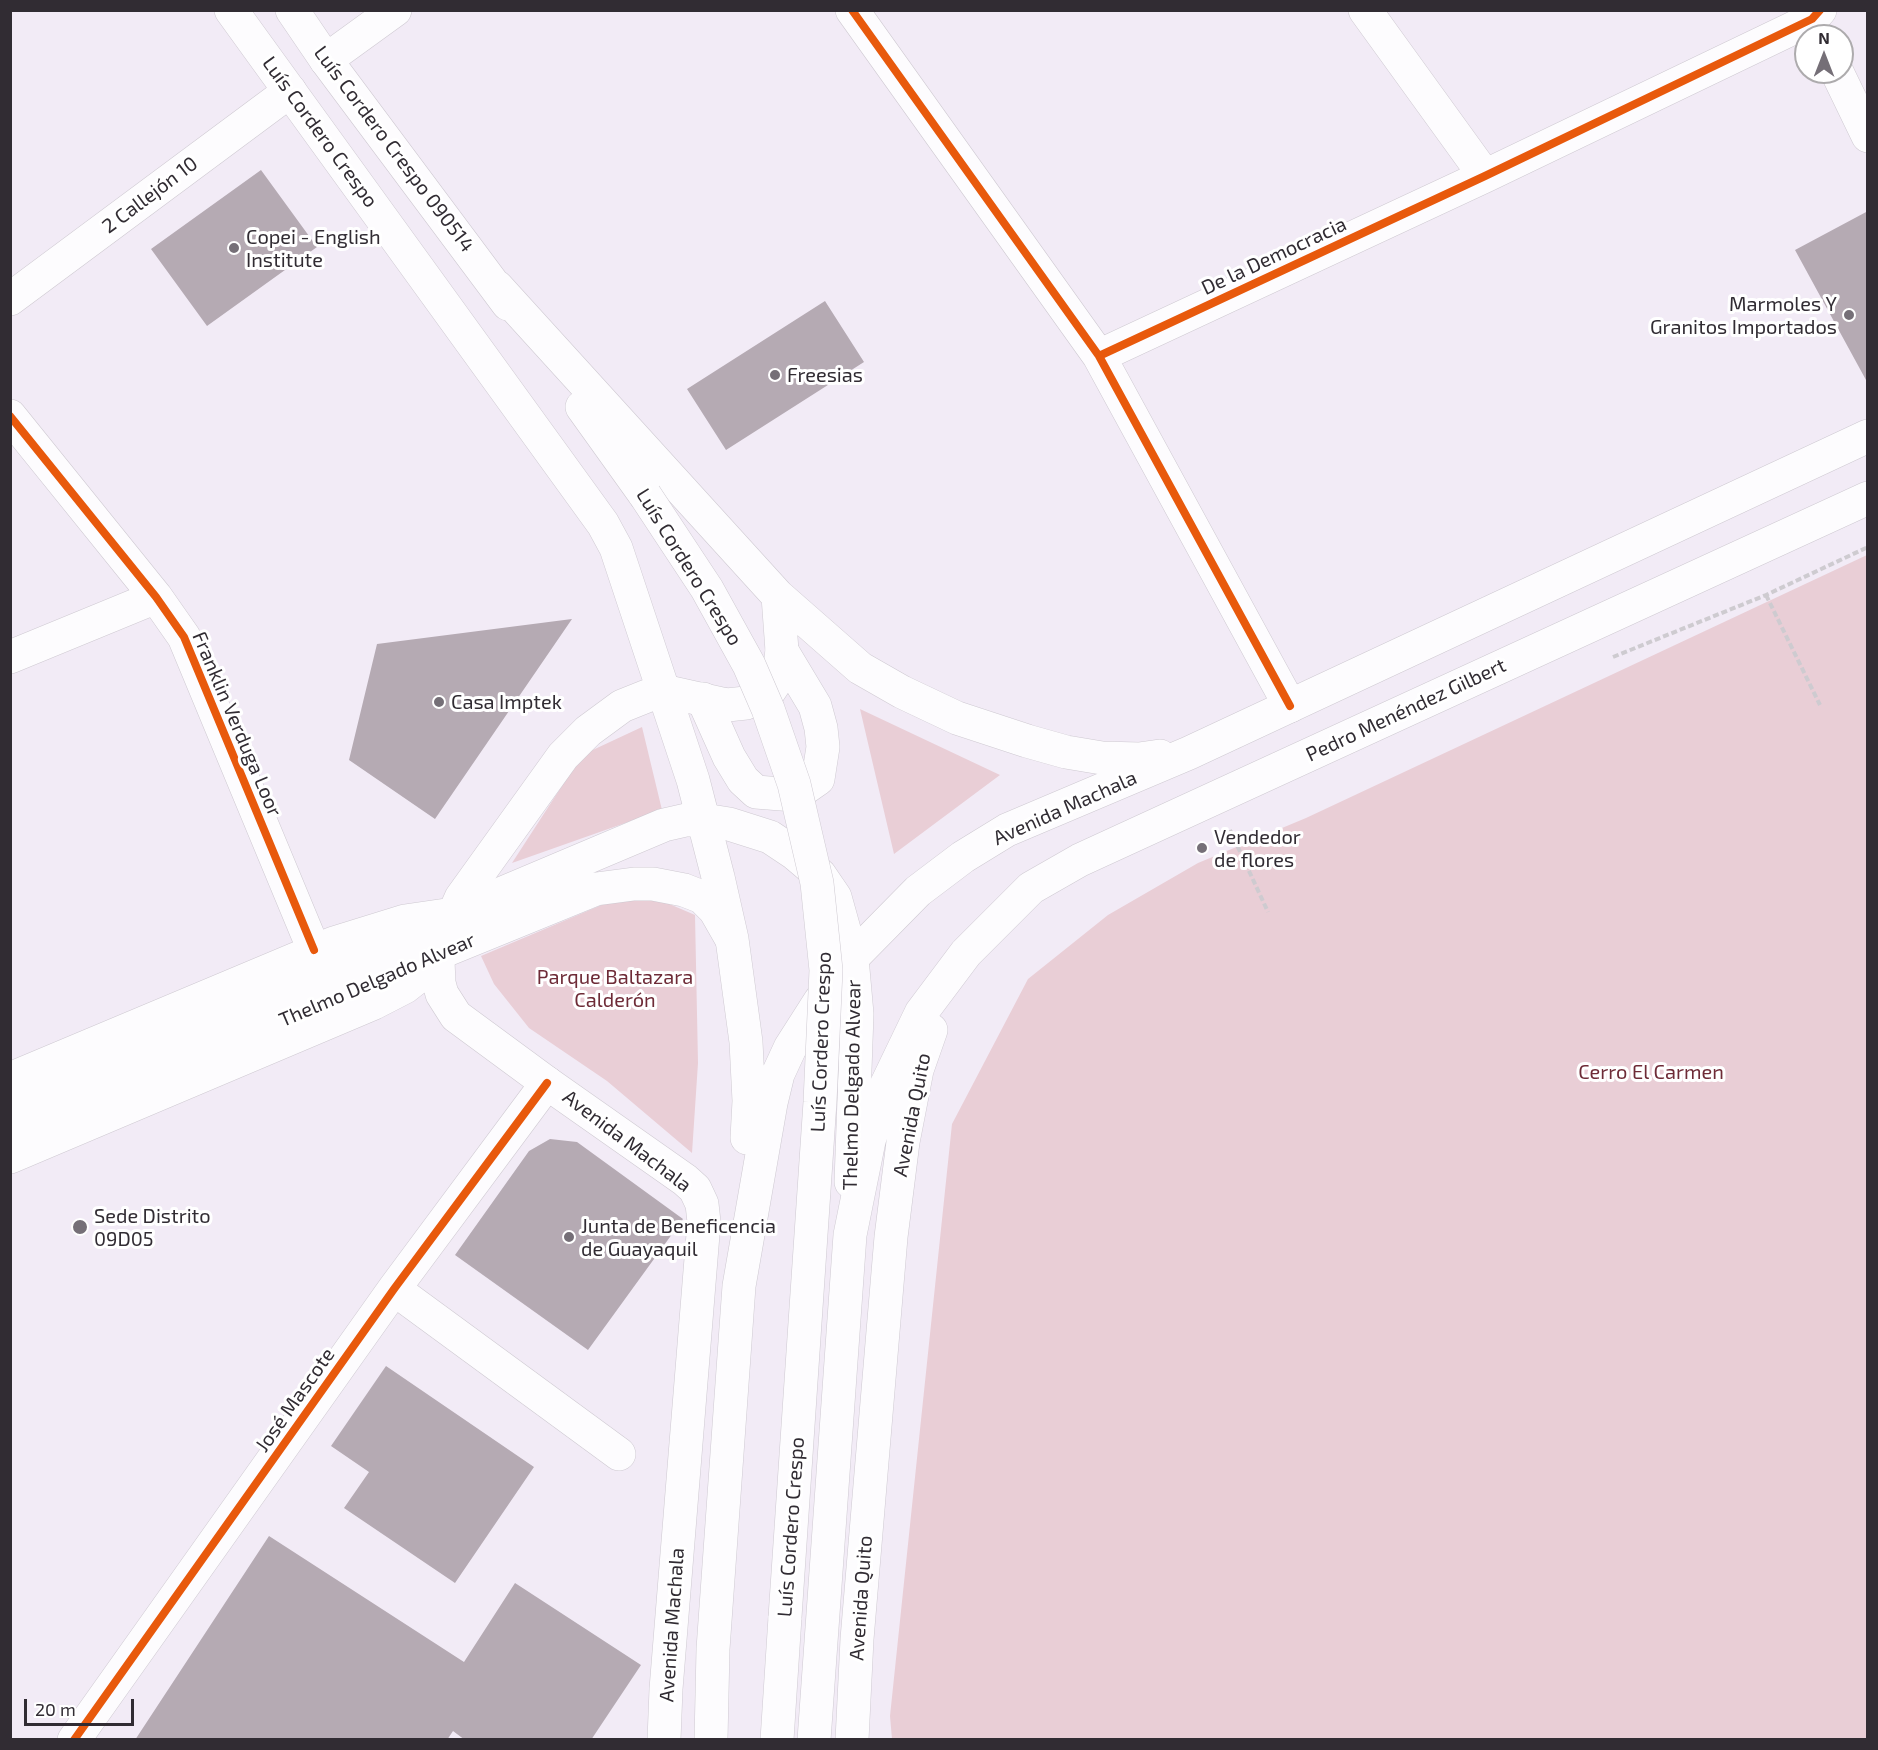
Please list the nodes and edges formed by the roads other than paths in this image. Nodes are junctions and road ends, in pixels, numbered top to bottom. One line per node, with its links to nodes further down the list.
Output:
1 (231, 10): 9 (main road, Luís Cordero Crespo)
2 (292, 10): 7 (main road, Luís Cordero Crespo 090514)
3 (396, 10): 7 (main road)
4 (852, 10): 14 (main road)
5 (1365, 10): 11 (main road)
6 (1818, 22): 11 (main road, De la Democracia)
7 (326, 60): 12 (main road, Luís Cordero Crespo 090514)
8 (1843, 84): 10 (main road)
9 (290, 91): 13 (main road, 2 Callejón 10); 22 (main road, Luís Cordero Crespo)
10 (1868, 136)
11 (1485, 176): 14 (main road, De la Democracia)
12 (496, 287): 18 (main road); 45 (main road, Luís Cordero Crespo, bridge)
13 (10, 299)
14 (1099, 356): 24 (main road)
15 (10, 416): 19 (main road, Franklin Verduga Loor)
16 (1868, 436): 24 (main road)
17 (1868, 498): 30 (main road, Pedro Menéndez Gilbert)
18 (778, 596): 20 (main road); 25 (main road)
19 (156, 597): 21 (main road); 29 (main road, Franklin Verduga Loor)
20 (782, 651): 23 (main road); 23 (main road)
21 (10, 657)
22 (664, 691): 23 (main road); 26 (main road, Luís Cordero Crespo); 27 (main road, Avenida Machala)
23 (703, 699)
24 (1290, 706): 25 (main road)
25 (1188, 753): 32 (main road, Avenida Machala)
26 (704, 820): 27 (main road, Thelmo Delgado Alvear); 28 (main road, Luís Cordero Crespo); 32 (main road, Thelmo Delgado Alvear)
27 (453, 914): 29 (main road, Thelmo Delgado Alvear); 31 (main road, Avenida Machala); 35 (main road, Thelmo Delgado Alvear)
28 (732, 939): 31 (main road, Thelmo Delgado Alvear); 39 (main road, Luís Cordero Crespo)
29 (314, 950): 33 (main road, Thelmo Delgado Alvear)
30 (966, 953): 38 (main road, Avenida Quito); 47 (main road, Avenida Quito)
31 (439, 957): 34 (main road, Avenida Machala); 36 (main road, Thelmo Delgado Alvear); 37 (main road, Thelmo Delgado Alvear)
32 (852, 958): 38 (main road, Thelmo Delgado Alvear); 39 (main road, Avenida Machala)
33 (10, 1079)
34 (547, 1083): 40 (main road, José Mascote); 43 (main road, Avenida Machala)
35 (10, 1101)
36 (10, 1134)
37 (10, 1157)
38 (850, 1235): 46 (main road, Avenida Quito)
39 (739, 1286): 44 (main road, Avenida Machala)
40 (394, 1289): 41 (main road); 42 (main road, José Mascote)
41 (619, 1454)
42 (74, 1740)
43 (664, 1740)
44 (711, 1740)
45 (777, 1740)
46 (814, 1740)
47 (852, 1740)

